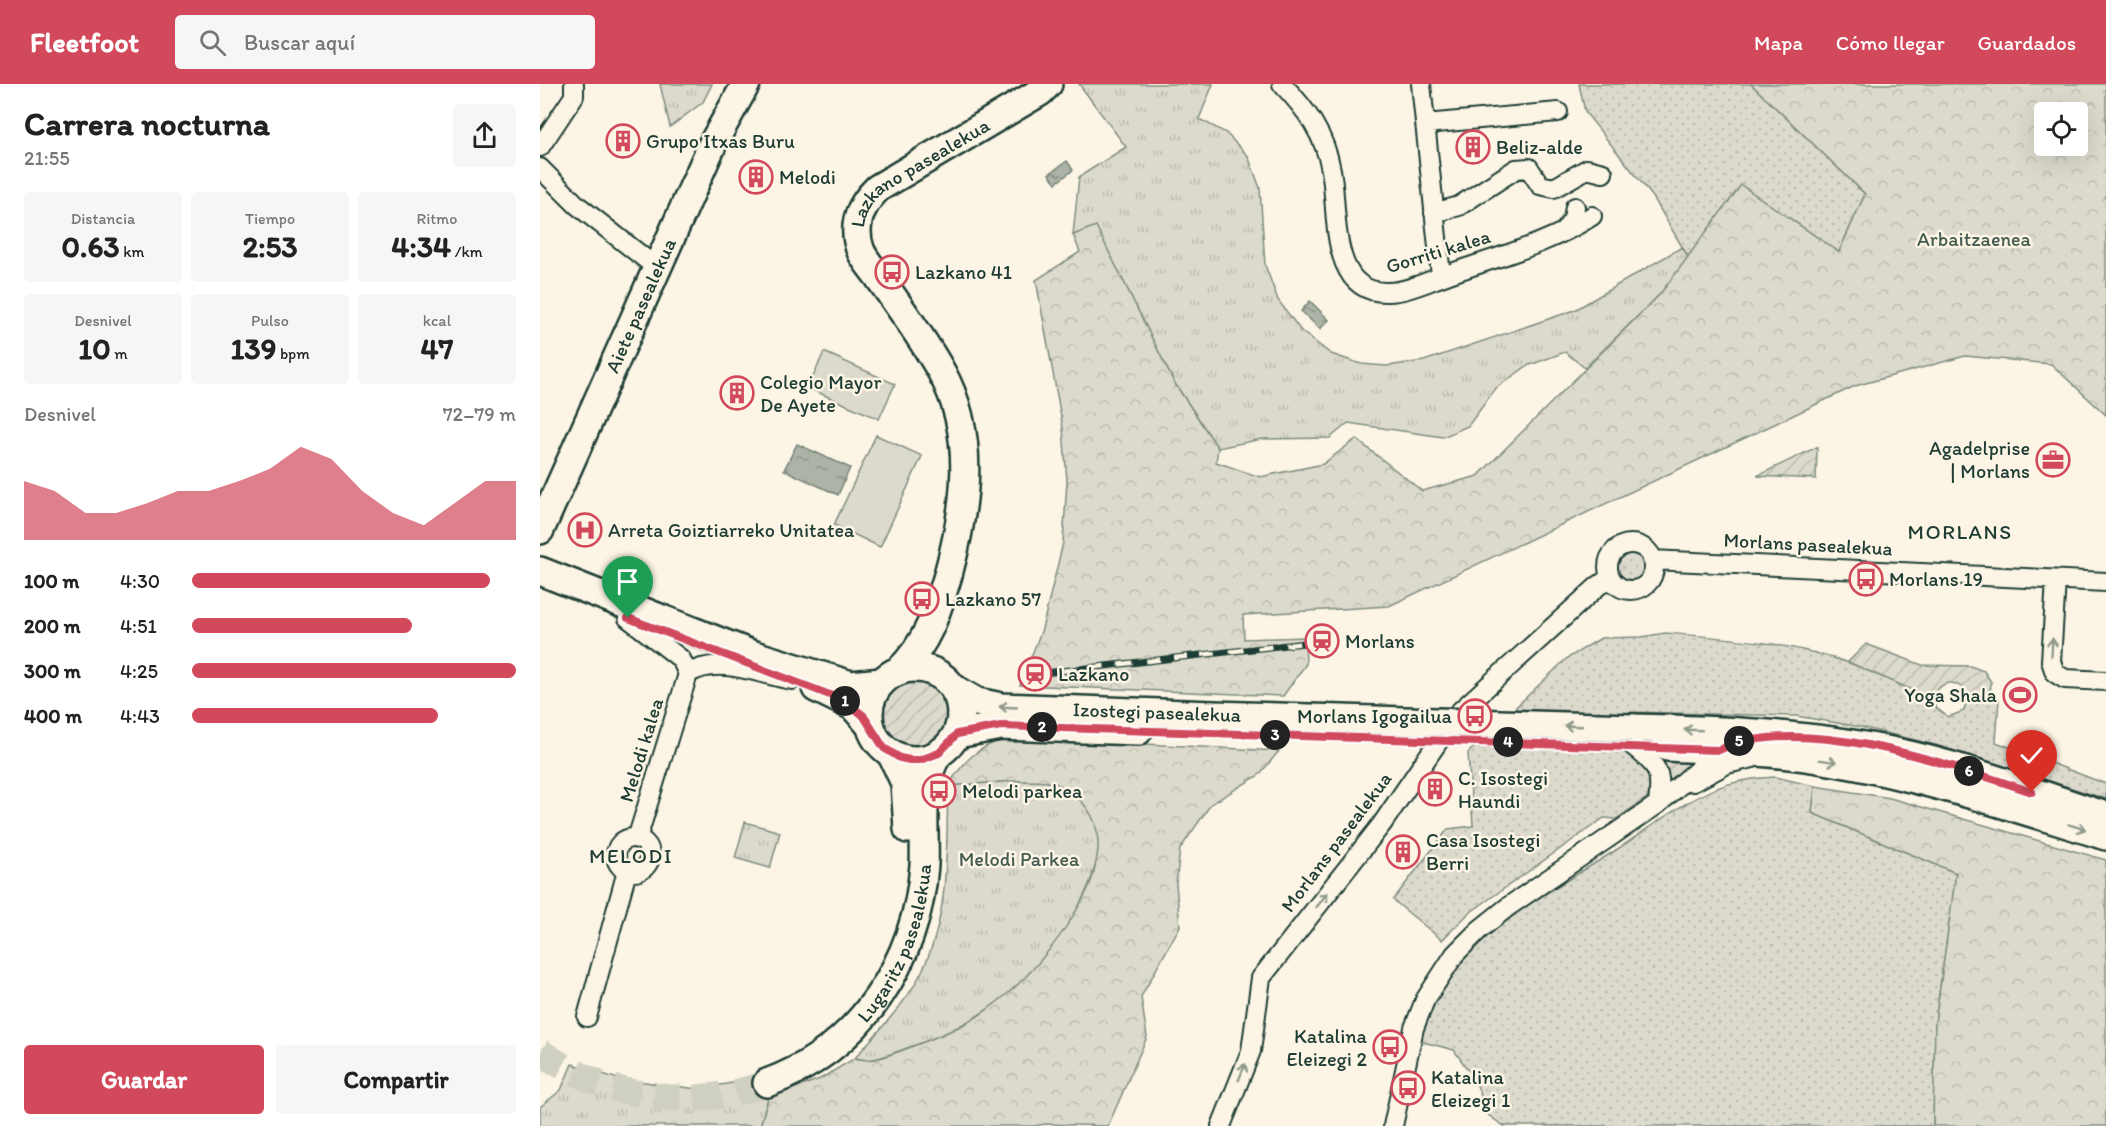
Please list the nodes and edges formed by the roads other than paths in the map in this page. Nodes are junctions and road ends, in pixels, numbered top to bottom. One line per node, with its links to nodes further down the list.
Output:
1 (574, 84): 8 (street)
2 (746, 84): 15 (main road, Aiete pasealekua)
3 (1048, 84): 25 (main road, Lazkano pasealekua)
4 (1282, 84): 16 (street, Gorriti kalea)
5 (1421, 84): 7 (street)
6 (1558, 112): 7 (street)
7 (1425, 124): 12 (street)
8 (540, 147)
9 (540, 168): 15 (street)
10 (1603, 173): 12 (street)
11 (1575, 207): 14 (street)
12 (1434, 213): 16 (street)
13 (1592, 216): 14 (street, Gorriti kalea)
14 (1566, 229): 16 (street, Gorriti kalea)
15 (657, 268): 17 (main road, Aiete pasealekua)
16 (1441, 276)
17 (540, 530)
18 (1652, 560): 20 (street); 20 (street); 21 (street, Morlans pasealekua)
19 (540, 571): 27 (main road)
20 (1610, 578): 44 (street, Morlans pasealekua, one-way to 20)
21 (2056, 580): 22 (street, Morlans pasealekua); 29 (street, one-way to 21)
22 (2106, 582)
23 (540, 583): 24 (main road)
24 (628, 618): 26 (street); 28 (main road)
25 (932, 624): 27 (main road); 30 (main road)
26 (688, 674): 28 (street); 43 (street, Melodi kalea)
27 (890, 676): 30 (main road); 32 (main road)
28 (792, 680): 32 (main road)
29 (2106, 681)
30 (947, 682): 31 (main road, Izostegi pasealekua, one-way to 30); 33 (main road)
31 (1214, 724): 33 (main road, Izostegi pasealekua); 34 (main road, Izostegi pasealekua, bridge)
32 (870, 725): 37 (main road)
33 (957, 734): 38 (main road)
34 (1632, 737): 35 (main road, Izostegi pasealekua, one-way to 34); 36 (main road, Izostegi pasealekua); 40 (street)
35 (1814, 737): 36 (street); 41 (main road, Izostegi pasealekua)
36 (1719, 750): 39 (main road, Izostegi pasealekua); 40 (street)
37 (891, 753): 38 (main road); 38 (main road, Lugaritz pasealekua)
38 (939, 753)
39 (1770, 753): 40 (street); 42 (main road, Izostegi pasealekua, one-way to 42)
40 (1658, 804): 45 (street)
41 (2106, 816)
42 (2106, 836)
43 (587, 1017)
44 (1221, 1126)
45 (1393, 1126)

